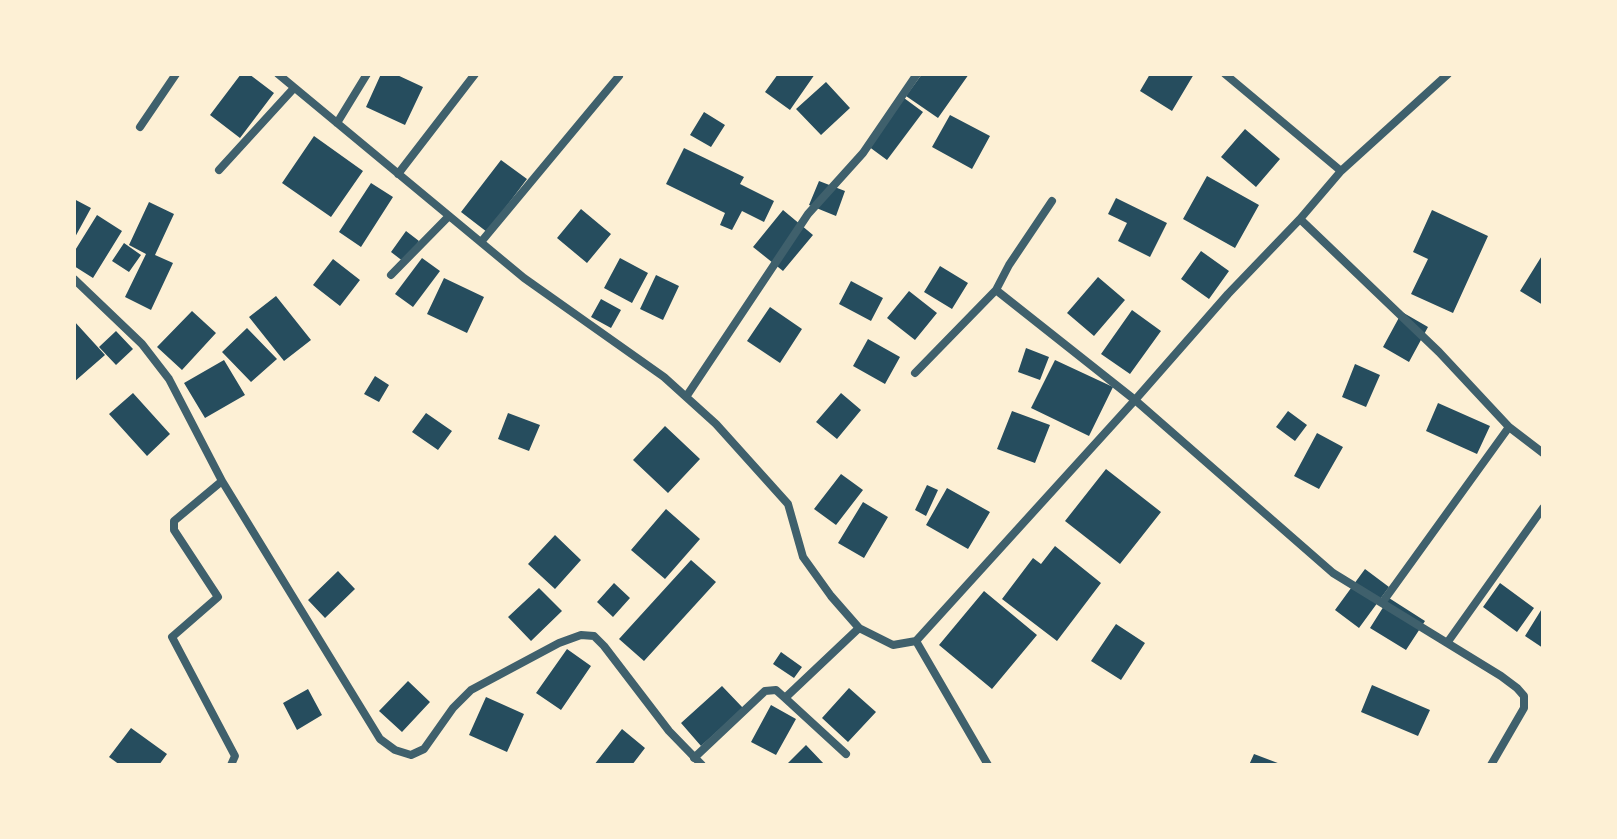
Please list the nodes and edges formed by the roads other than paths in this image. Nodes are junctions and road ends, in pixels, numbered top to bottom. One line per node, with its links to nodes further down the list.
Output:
1 (176, 74): 11 (street)
2 (367, 74): 10 (street)
3 (475, 74): 14 (street)
4 (917, 74): 23 (street)
5 (1225, 74): 13 (street)
6 (1448, 74): 13 (street)
7 (282, 75): 9 (street)
8 (619, 76): 18 (street)
9 (294, 88): 10 (street); 12 (street)
10 (337, 123): 14 (street)
11 (140, 127)
12 (219, 170)
13 (1341, 171): 17 (street)
14 (398, 174): 16 (street)
15 (1052, 201): 21 (street)
16 (449, 216): 18 (street); 19 (street)
17 (1300, 219): 24 (street); 25 (street)
18 (481, 242): 23 (street)
19 (391, 275)
20 (76, 285): 27 (street)
21 (996, 290): 22 (street); 24 (street)
22 (915, 373)
23 (686, 397): 30 (street)
24 (1135, 400): 29 (street); 31 (street)
25 (1509, 427): 26 (street); 29 (street)
26 (1543, 453)
27 (222, 481): 35 (street); 36 (street)
28 (1543, 508): 32 (street)
29 (1382, 603): 32 (street)
30 (859, 628): 31 (street); 33 (street)
31 (916, 641): 38 (street)
32 (1447, 643): 39 (street)
33 (785, 698): 34 (street); 35 (street)
34 (846, 754)
35 (694, 758): 37 (street)
36 (231, 765)
37 (702, 765)
38 (988, 765)
39 (1491, 765)

